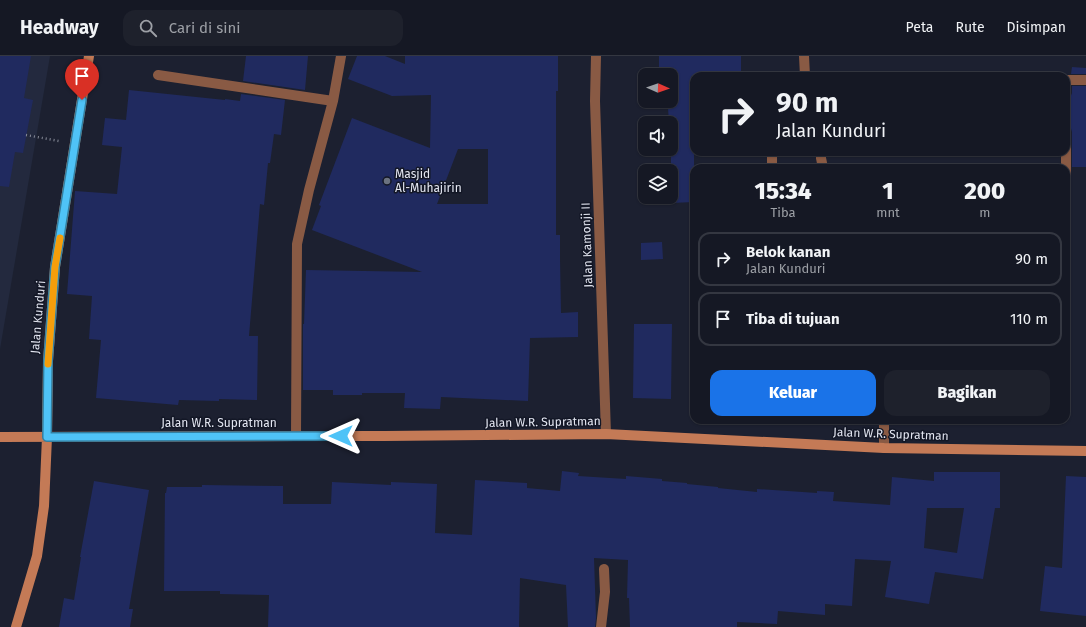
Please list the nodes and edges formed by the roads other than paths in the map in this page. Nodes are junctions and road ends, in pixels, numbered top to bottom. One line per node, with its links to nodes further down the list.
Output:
1 (89, 56): 13 (street, Jalan Kunduri)
2 (341, 56): 9 (street)
3 (596, 56): 11 (street, Jalan Kamonji II)
4 (804, 56): 5 (street)
5 (805, 72)
6 (158, 75): 9 (street)
7 (1070, 80): 8 (street)
8 (1086, 80)
9 (333, 102): 12 (street)
10 (884, 424): 15 (street)
11 (606, 434): 12 (street, Jalan W.R. Supratman); 15 (street, Jalan W.R. Supratman)
12 (296, 436): 13 (street, Jalan W.R. Supratman)
13 (47, 437): 14 (street, Jalan W.R. Supratman); 18 (street, Jalan Kunduri)
14 (0, 438)
15 (884, 448): 16 (street, Jalan W.R. Supratman)
16 (1086, 451)
17 (604, 569): 19 (street)
18 (16, 627)
19 (601, 627)

